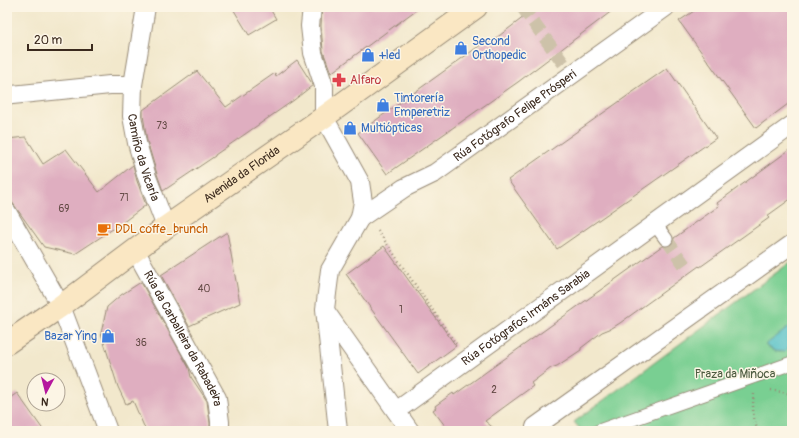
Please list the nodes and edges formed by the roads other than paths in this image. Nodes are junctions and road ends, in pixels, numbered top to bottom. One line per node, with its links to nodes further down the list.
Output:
1 (146, 7): 5 (street, Camiño da Vicaría)
2 (312, 7): 7 (street)
3 (476, 7): 7 (main road, Avenida da Florida)
4 (666, 7): 10 (street, Rúa Fotógrafo Felipe Prósperi)
5 (133, 85): 6 (street); 12 (street, Camiño da Vicaría)
6 (12, 95)
7 (324, 117): 10 (street); 12 (main road, Avenida da Florida)
8 (792, 125): 11 (street, Rúa Fotógrafos Irmáns Sarabia)
9 (7, 212): 16 (street)
10 (360, 218): 17 (street)
11 (655, 224): 13 (street); 20 (street, Rúa Fotógrafos Irmáns Sarabia)
12 (166, 227): 15 (main road, Avenida da Florida)
13 (666, 239)
14 (792, 244): 25 (street)
15 (135, 250): 16 (main road, Avenida da Florida); 22 (street, Rúa da Carballeira da Rabadeira)
16 (61, 306): 18 (main road, Avenida da Florida); 21 (street)
17 (325, 309): 20 (street); 23 (street)
18 (7, 344)
19 (792, 363): 26 (street)
20 (396, 411): 24 (street)
21 (108, 431)
22 (220, 431)
23 (338, 431)
24 (410, 431)
25 (538, 431)
26 (599, 431)

